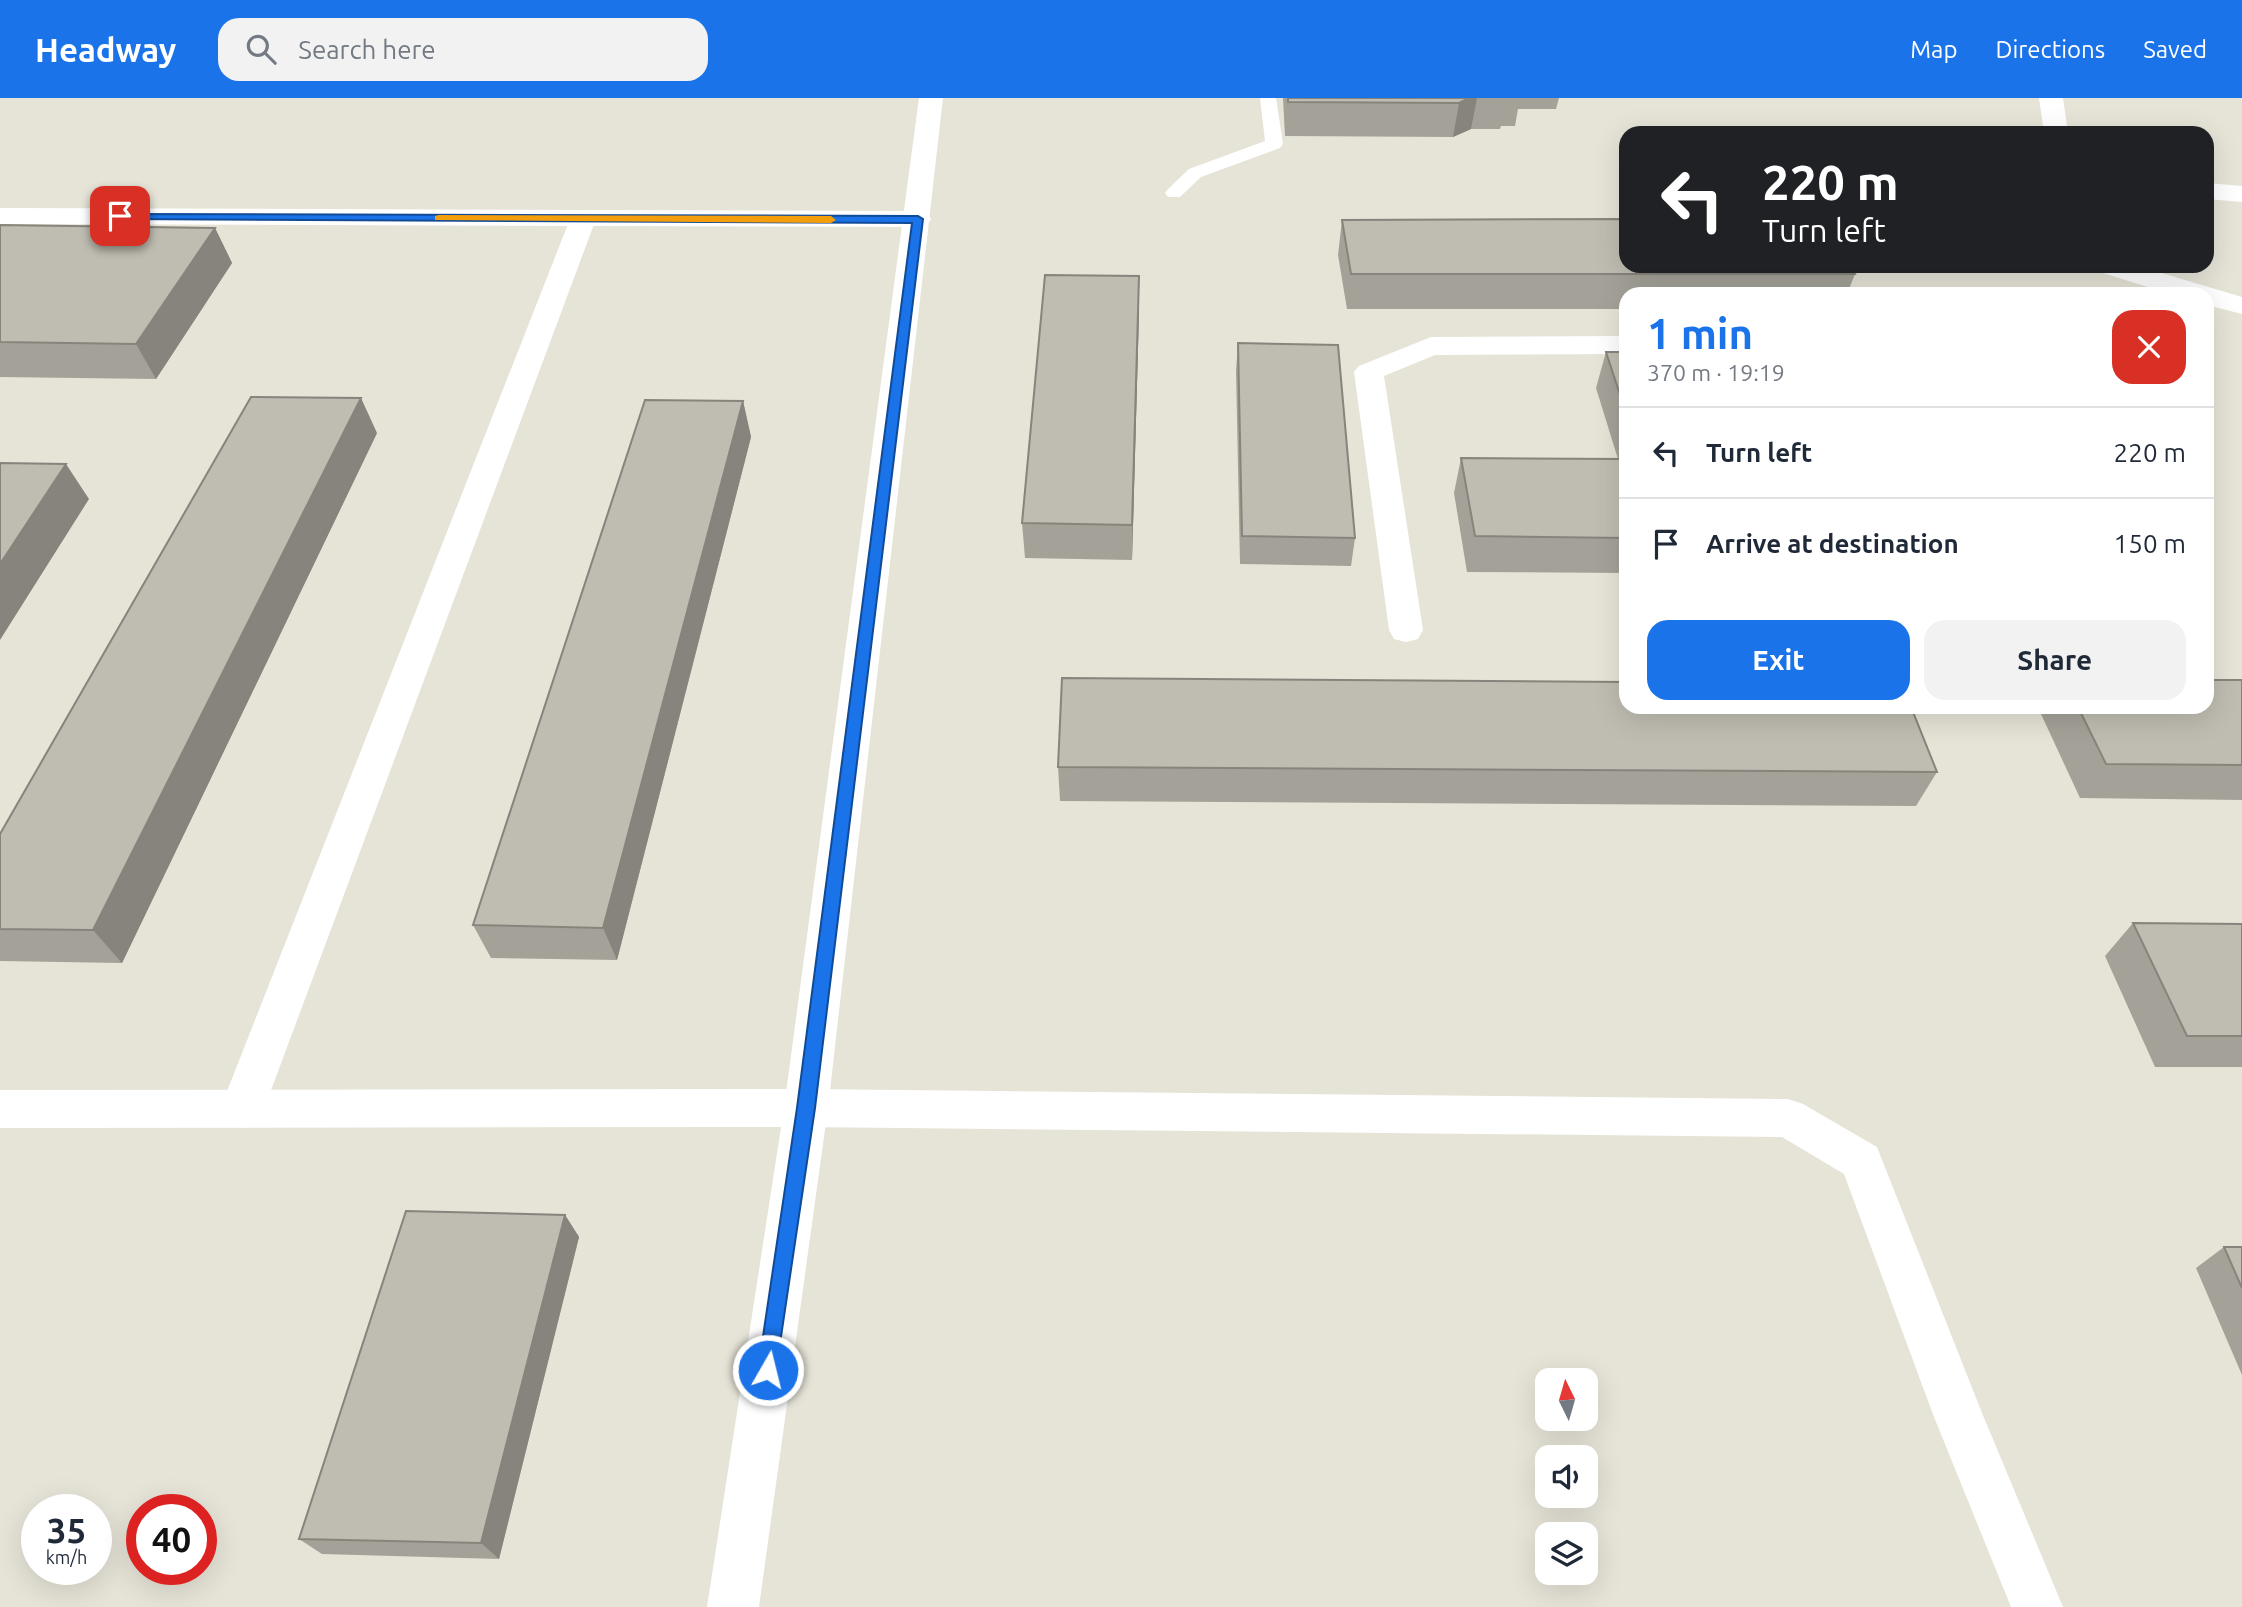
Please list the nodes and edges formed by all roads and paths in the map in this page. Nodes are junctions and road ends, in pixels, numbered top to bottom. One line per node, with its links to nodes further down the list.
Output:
1 (931, 98): 10 (street)
2 (1268, 98): 6 (lane)
3 (2051, 98): 4 (street)
4 (2055, 126)
5 (2214, 192): 7 (street)
6 (1174, 193)
7 (2242, 194)
8 (0, 216): 9 (street)
9 (583, 219): 10 (street); 19 (street)
10 (918, 219): 17 (street)
11 (2132, 273): 12 (street)
12 (2176, 287)
13 (2214, 298): 14 (street)
14 (2242, 306)
15 (1619, 345): 16 (street)
16 (1406, 630)
17 (806, 1108): 19 (street); 20 (street); 21 (street)
18 (0, 1109): 19 (street)
19 (242, 1109)
20 (2046, 1606)
21 (733, 1607)

